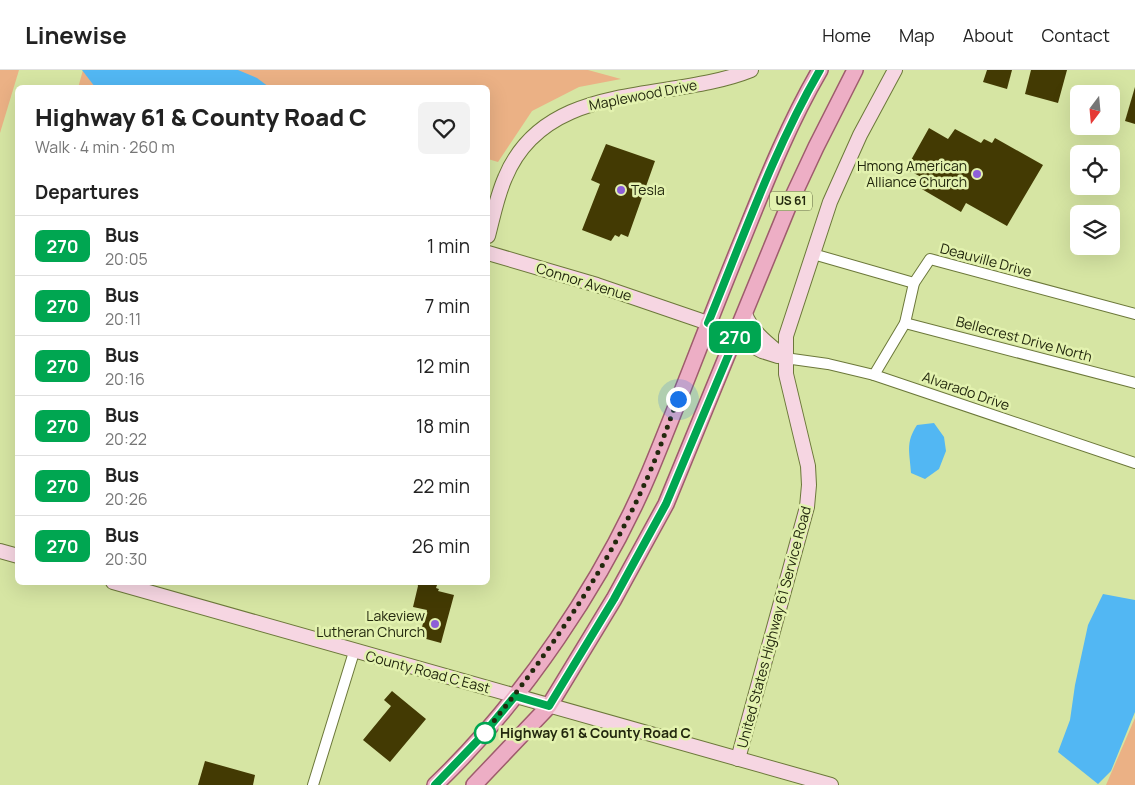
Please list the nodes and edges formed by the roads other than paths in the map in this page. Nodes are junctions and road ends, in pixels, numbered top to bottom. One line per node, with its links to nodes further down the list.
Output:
1 (751, 70): 5 (street, Maplewood Drive)
2 (820, 70): 12 (main road, US 61)
3 (855, 70): 10 (main road, US 61)
4 (895, 70): 7 (street, United States Highway 61 Service Road)
5 (490, 229)
6 (490, 254): 9 (street, Connor Avenue)
7 (813, 254): 8 (street); 16 (street, United States Highway 61 Service Road)
8 (914, 283): 11 (street, Deauville Drive); 13 (street)
9 (680, 313): 12 (street, Connor Avenue); 15 (street)
10 (745, 314): 14 (main road, US 61); 16 (street)
11 (1135, 314)
12 (708, 323): 14 (main road, Connor Avenue); 15 (main road, US 61)
13 (905, 323): 17 (street); 18 (street, Bellecrest Drive North)
14 (736, 337): 16 (street); 25 (main road, US 61)
15 (700, 344): 24 (main road, US 61)
16 (786, 358): 17 (street, Alvarado Drive); 26 (street, United States Highway 61 Service Road)
17 (874, 375): 19 (street, Alvarado Drive)
18 (1135, 382)
19 (1135, 462)
20 (0, 551): 21 (street)
21 (15, 555)
22 (123, 585): 23 (street, County Road C East)
23 (354, 652): 24 (street, County Road C East); 27 (street)
24 (515, 696): 25 (street, County Road C East); 28 (main road, US 61)
25 (549, 706): 26 (street, County Road C East); 29 (main road, US 61)
26 (738, 759): 30 (street, County Road C East)
27 (313, 785)
28 (435, 785)
29 (474, 785)
30 (831, 785)

